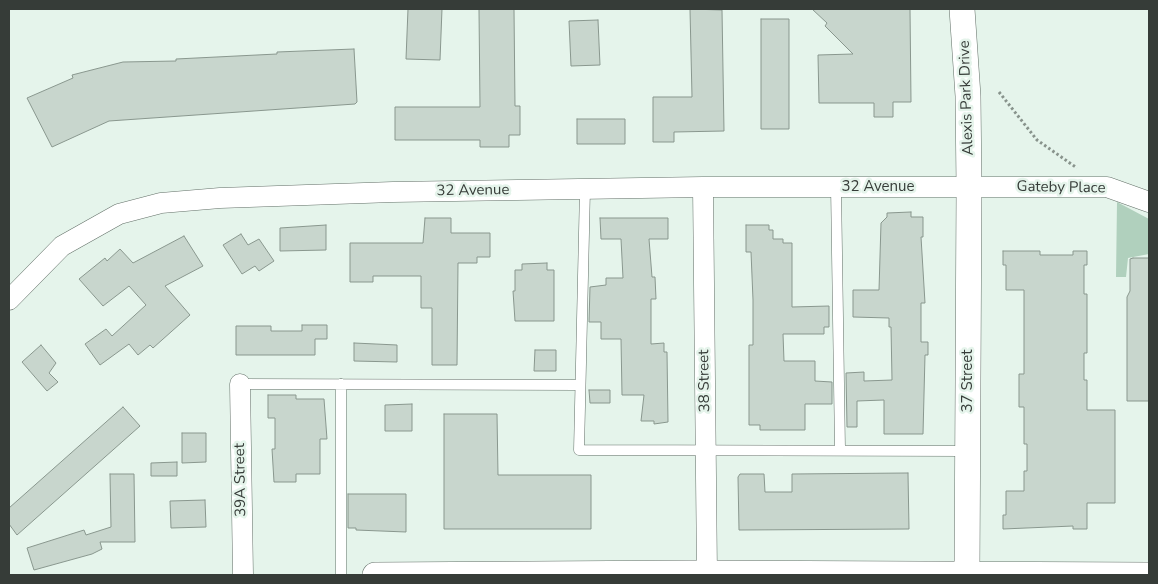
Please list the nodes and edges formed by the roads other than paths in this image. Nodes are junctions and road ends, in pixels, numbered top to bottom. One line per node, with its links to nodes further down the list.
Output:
1 (962, 9): 4 (street, Alexis Park Drive)
2 (703, 187): 3 (street, 32 Avenue); 5 (street, 32 Avenue); 11 (street, 38 Street)
3 (836, 187): 4 (street, 32 Avenue); 12 (lane)
4 (969, 187): 6 (street, Gateby Place); 13 (street, 37 Street)
5 (585, 189): 7 (street, 32 Avenue); 10 (lane)
6 (1149, 202)
7 (9, 300)
8 (240, 384): 9 (lane); 16 (street, 39A Street)
9 (341, 384): 10 (lane); 17 (lane)
10 (580, 385): 11 (lane)
11 (706, 449): 12 (lane); 15 (street, 38 Street)
12 (840, 449): 13 (lane)
13 (968, 451): 20 (street, 37 Street)
14 (433, 574): 15 (street); 18 (street)
15 (695, 574): 19 (street)
16 (243, 575)
17 (341, 575)
18 (374, 575)
19 (814, 575): 20 (street)
20 (967, 575): 21 (street)
21 (1149, 575)

